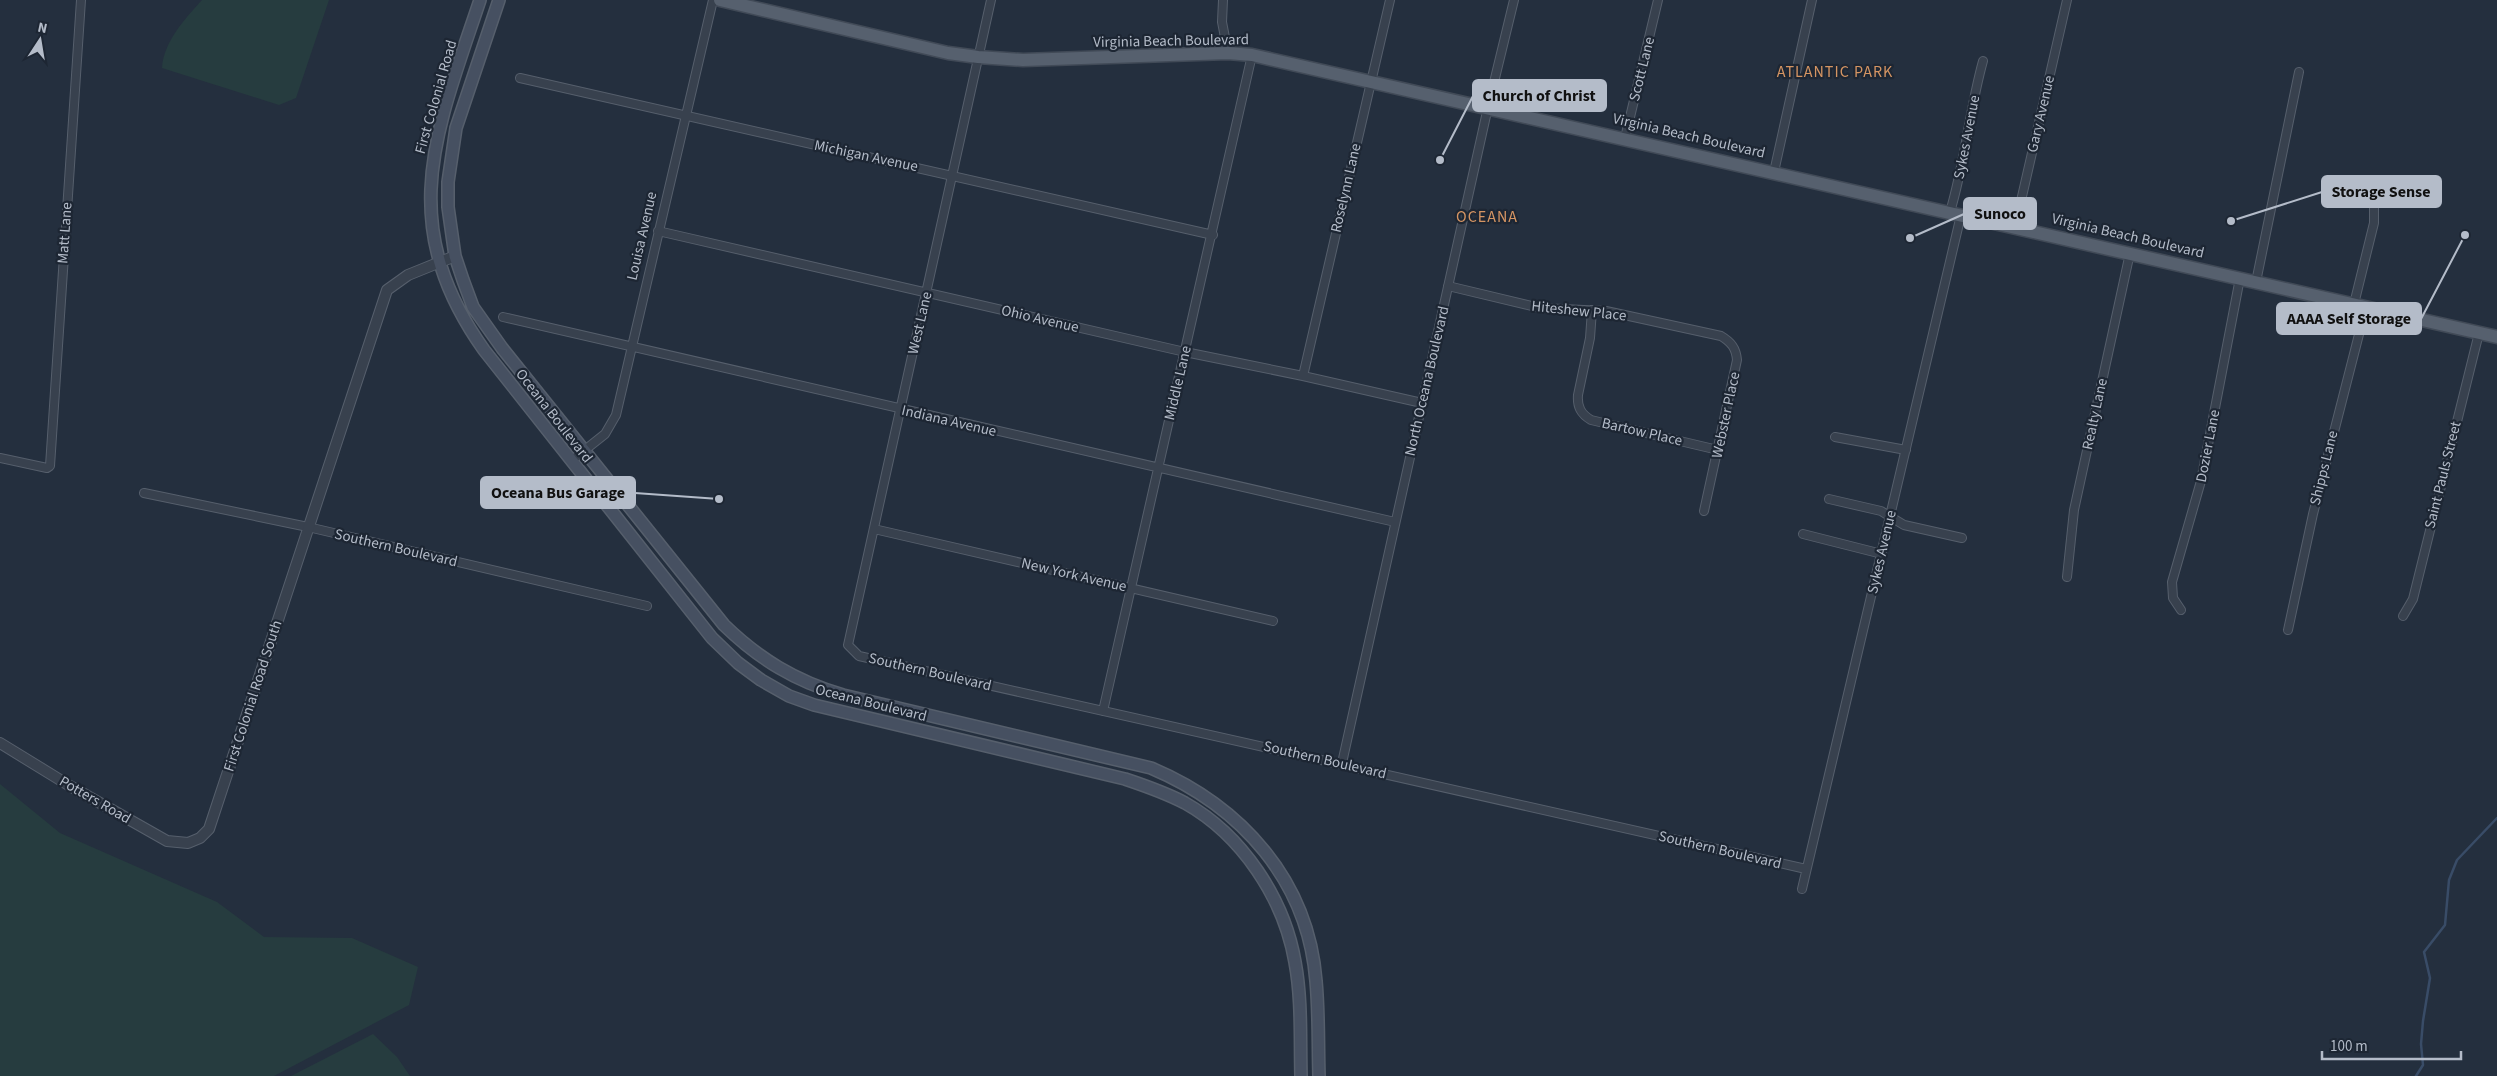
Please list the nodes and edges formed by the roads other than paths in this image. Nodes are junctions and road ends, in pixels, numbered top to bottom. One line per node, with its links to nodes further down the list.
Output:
1 (81, 0): 52 (street, Matt Lane)
2 (480, 0): 32 (main road, First Colonial Road)
3 (499, 0): 31 (main road, First Colonial Road)
4 (713, 0): 21 (street, Louisa Avenue)
5 (720, 0): 15 (main road, Virginia Beach Boulevard)
6 (992, 0): 15 (street, West Lane)
7 (1223, 0): 13 (street)
8 (1390, 0): 19 (street, Roselynn Lane)
9 (1514, 0): 20 (street, North Oceana Boulevard)
10 (1658, 0): 22 (street, Scott Lane)
11 (1812, 0): 23 (street)
12 (2068, 0): 27 (street, Gary Avenue)
13 (1228, 53): 14 (main road, Virginia Beach Boulevard); 15 (main road, Virginia Beach Boulevard)
14 (1252, 55): 19 (main road, Virginia Beach Boulevard); 29 (street, Middle Lane)
15 (978, 58): 24 (street, West Lane)
16 (1983, 61): 26 (street, Sykes Avenue)
17 (2299, 72): 34 (street)
18 (520, 78): 21 (street, Michigan Avenue)
19 (1371, 81): 20 (main road, Virginia Beach Boulevard); 45 (street, Roselynn Lane)
20 (1488, 107): 22 (main road, Virginia Beach Boulevard); 35 (street, North Oceana Boulevard)
21 (685, 116): 24 (street, Michigan Avenue); 28 (street, Louisa Avenue)
22 (1625, 138): 23 (main road, Virginia Beach Boulevard)
23 (1774, 172): 26 (main road, Virginia Beach Boulevard)
24 (953, 176): 29 (street, Michigan Avenue); 36 (street, West Lane)
25 (2364, 186): 37 (street, Shipps Lane)
26 (1955, 214): 27 (main road, Virginia Beach Boulevard); 50 (street, Sykes Avenue)
27 (2015, 227): 30 (main road, Virginia Beach Boulevard)
28 (658, 230): 36 (street, Ohio Avenue); 43 (street, Louisa Avenue)
29 (1212, 235): 44 (street, Middle Lane)
30 (2130, 253): 33 (main road, Virginia Beach Boulevard); 65 (street, Realty Lane)
31 (455, 256): 32 (street); 51 (main road, Oceana Boulevard)
32 (440, 262): 53 (main road, Oceana Boulevard); 60 (street)
33 (2240, 278): 34 (main road, Virginia Beach Boulevard); 68 (street, Dozier Lane)
34 (2256, 282): 37 (main road, Virginia Beach Boulevard)
35 (1448, 286): 38 (street, Hiteshew Place); 46 (street, North Oceana Boulevard)
36 (927, 293): 44 (street, Ohio Avenue); 47 (street, West Lane)
37 (2360, 306): 41 (main road, Virginia Beach Boulevard); 71 (street, Shipps Lane)
38 (1592, 310): 40 (street, Hiteshew Place); 49 (street, Bartow Place)
39 (503, 317): 43 (street, Indiana Avenue)
40 (1680, 327): 49 (street, Webster Place)
41 (2479, 332): 42 (main road, Virginia Beach Boulevard); 69 (street, Saint Pauls Street)
42 (2497, 337)
43 (631, 347): 47 (street, Indiana Avenue); 51 (street, Louisa Avenue)
44 (1185, 352): 45 (street, Ohio Avenue); 54 (street, Middle Lane)
45 (1303, 376): 46 (street, Ohio Avenue)
46 (1422, 403): 59 (street, North Oceana Boulevard)
47 (901, 410): 54 (street, Indiana Avenue); 61 (street, West Lane)
48 (1835, 437): 50 (street)
49 (1718, 450): 57 (street, Webster Place)
50 (1906, 450): 58 (street, Sykes Avenue)
51 (586, 451): 53 (street, Louisa Avenue); 77 (main road, Oceana Boulevard)
52 (0, 458)
53 (571, 461): 79 (main road, Oceana Boulevard)
54 (1158, 469): 59 (street, Indiana Avenue); 66 (street, Middle Lane)
55 (144, 492): 60 (street, Southern Boulevard)
56 (1829, 499): 58 (street)
57 (1704, 511)
58 (1890, 516): 63 (street); 64 (street, Sykes Avenue)
59 (1395, 522): 75 (street, North Oceana Boulevard)
60 (308, 527): 67 (street, Southern Boulevard); 76 (street, First Colonial Road South)
61 (874, 530): 66 (street, New York Avenue); 72 (street, West Lane)
62 (1803, 534): 64 (street)
63 (1962, 538)
64 (1882, 554): 78 (street, Sykes Avenue)
65 (2067, 577)
66 (1132, 588): 70 (street, New York Avenue); 73 (street, Middle Lane)
67 (647, 606)
68 (2181, 610)
69 (2403, 616)
70 (1273, 622)
71 (2288, 630)
72 (848, 646): 73 (street, Southern Boulevard)
73 (1103, 711): 75 (street, Southern Boulevard)
74 (0, 742): 76 (street, Potters Road)
75 (1342, 763): 78 (street, Southern Boulevard)
76 (195, 841)
77 (1276, 867): 79 (main road); 82 (main road, Oceana Boulevard)
78 (1806, 869): 80 (street, Sykes Avenue)
79 (1261, 876): 81 (main road, Oceana Boulevard)
80 (1802, 889)
81 (1301, 1076)
82 (1319, 1076)

